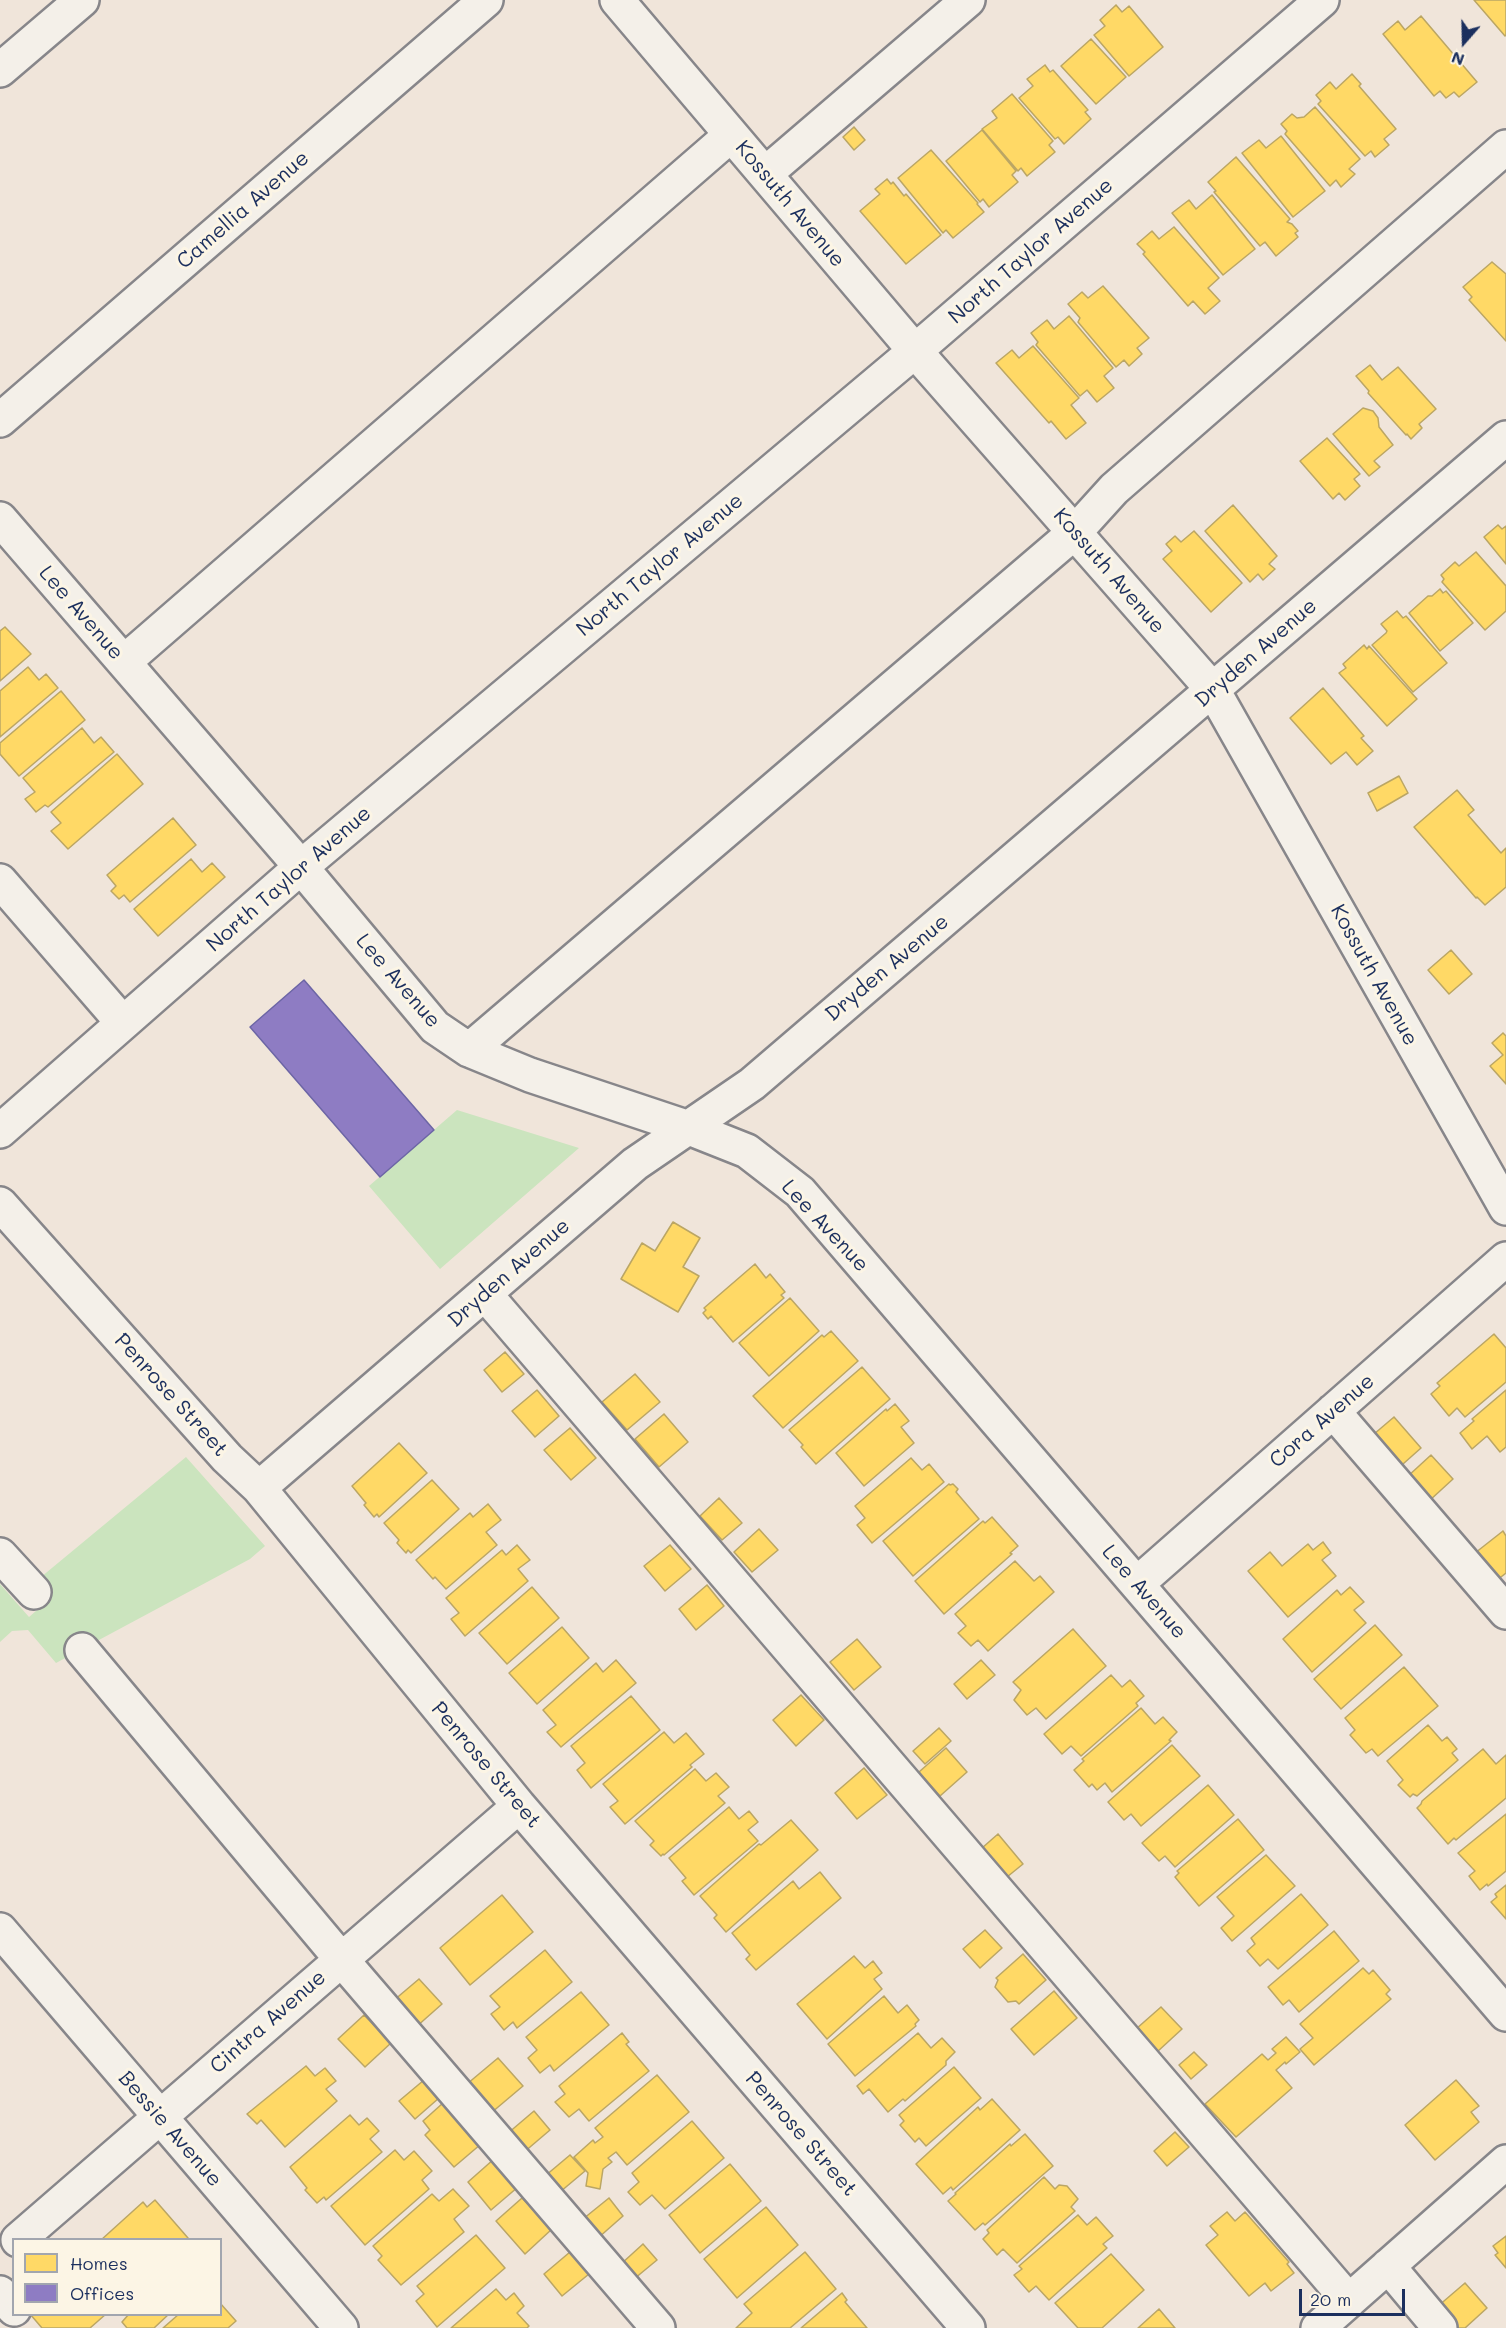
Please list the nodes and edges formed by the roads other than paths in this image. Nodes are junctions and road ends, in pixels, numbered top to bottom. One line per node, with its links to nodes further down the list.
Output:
1 (82, 0): 6 (street)
2 (486, 0): 11 (street, Camellia Avenue)
3 (616, 0): 7 (street, Kossuth Avenue)
4 (968, 0): 9 (street)
5 (1322, 0): 10 (street, North Taylor Avenue)
6 (0, 70)
7 (731, 135): 9 (street, Kossuth Avenue); 15 (street)
8 (1506, 147): 14 (street)
9 (765, 174): 10 (street, Kossuth Avenue)
10 (915, 351): 14 (street, Kossuth Avenue); 17 (street, North Taylor Avenue)
11 (0, 420)
12 (1506, 438): 16 (street, Dryden Avenue)
13 (0, 519): 15 (street, Lee Avenue)
14 (1075, 532): 16 (street, Kossuth Avenue); 20 (street)
15 (124, 662): 17 (street, Lee Avenue)
16 (1213, 690): 21 (street, Dryden Avenue); 24 (street, Kossuth Avenue)
17 (301, 867): 19 (street, North Taylor Avenue); 20 (street, Lee Avenue)
18 (0, 881): 19 (street)
19 (123, 1023): 22 (street, North Taylor Avenue)
20 (469, 1050): 21 (street, Lee Avenue)
21 (689, 1128): 26 (street, Dryden Avenue); 30 (street, Lee Avenue)
22 (0, 1131)
23 (0, 1204): 28 (street, Penrose Street)
24 (1506, 1208)
25 (1506, 1258): 27 (street, Cora Avenue)
26 (485, 1294): 28 (street, Dryden Avenue); 45 (street)
27 (1333, 1411): 30 (street, Cora Avenue); 32 (street)
28 (259, 1488): 34 (street, Penrose Street)
29 (0, 1555): 31 (street)
30 (1138, 1583): 37 (street, Lee Avenue)
31 (34, 1592)
32 (1506, 1612)
33 (82, 1650): 36 (street)
34 (519, 1806): 36 (street, Cintra Avenue); 51 (street, Penrose Street)
35 (0, 1930): 38 (street, Bessie Avenue)
36 (341, 1959): 38 (street, Cintra Avenue); 50 (street)
37 (1506, 2014)
38 (159, 2116): 40 (street, Cintra Avenue); 49 (street, Bessie Avenue)
39 (1506, 2162): 43 (street)
40 (20, 2238)
41 (12, 2246): 42 (street)
42 (0, 2255)
43 (1388, 2266): 45 (street); 53 (street)
44 (0, 2293): 46 (street)
45 (1349, 2301): 52 (street)
46 (12, 2307)
47 (20, 2316): 48 (street)
48 (30, 2328)
49 (340, 2328)
50 (658, 2328)
51 (968, 2328)
52 (1318, 2328)
53 (1440, 2328)

